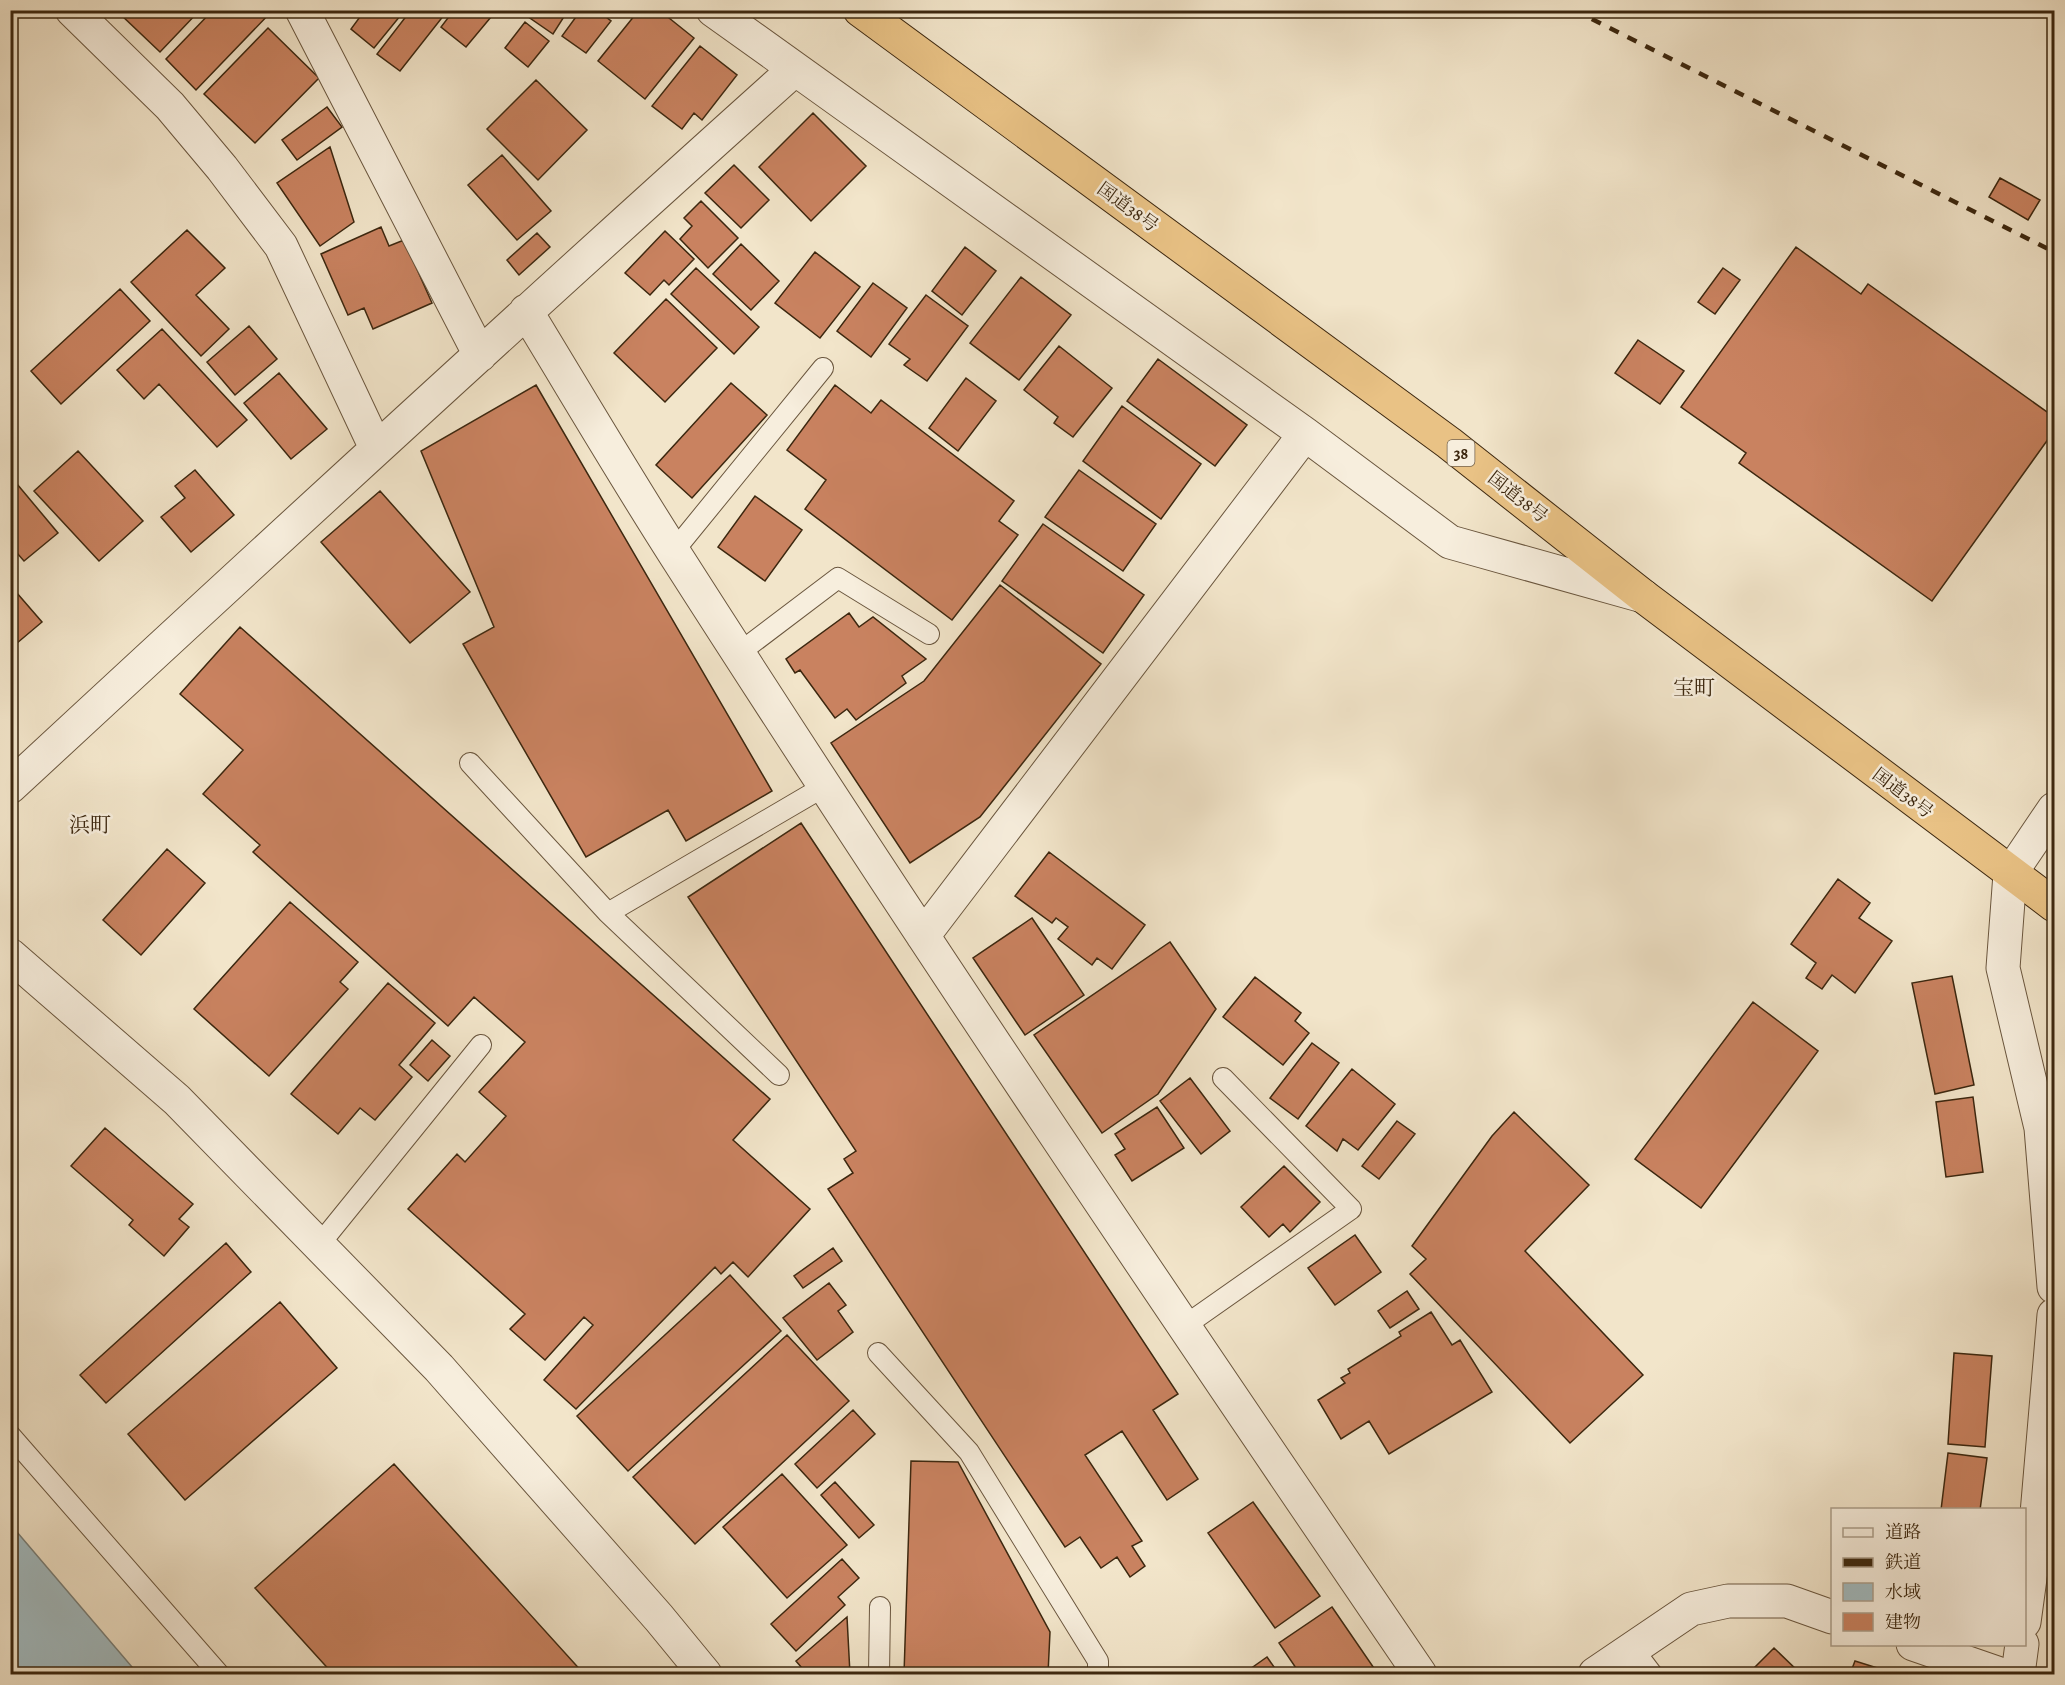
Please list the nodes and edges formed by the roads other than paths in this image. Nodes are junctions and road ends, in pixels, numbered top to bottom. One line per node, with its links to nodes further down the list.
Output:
1 (72, 10): 10 (street)
2 (302, 10): 7 (street)
3 (712, 10): 5 (street)
4 (860, 10): 12 (highway, 国道38号 / 38)
5 (795, 69): 6 (street); 9 (street)
6 (526, 311): 7 (street); 11 (street)
7 (480, 355): 10 (street)
8 (823, 368): 11 (lane)
9 (1305, 434): 12 (street); 22 (street)
10 (376, 448): 17 (street)
11 (673, 552): 14 (street)
12 (1643, 596): 19 (highway, 国道38号 / 38)
13 (929, 634): 14 (lane)
14 (739, 652): 16 (street)
15 (470, 763): 21 (lane)
16 (825, 786): 21 (lane); 22 (street)
17 (10, 787)
18 (2055, 809): 19 (street)
19 (2010, 874): 20 (highway, 国道38号 / 38); 28 (street)
20 (2055, 906)
21 (609, 913): 25 (lane)
22 (923, 936): 30 (street)
23 (10, 955): 27 (street)
24 (481, 1045): 27 (lane)
25 (779, 1075)
26 (1223, 1078): 30 (lane)
27 (319, 1245): 40 (street)
28 (2055, 1287)
29 (2055, 1315): 34 (street)
30 (1183, 1327): 43 (street)
31 (878, 1353): 42 (lane)
32 (10, 1435): 39 (lane)
33 (880, 1607): 41 (lane)
34 (2026, 1614)
35 (1831, 1616): 38 (street)
36 (1919, 1646): 45 (street)
37 (2022, 1646): 46 (street)
38 (1642, 1662): 44 (street)
39 (219, 1674)
40 (705, 1674)
41 (879, 1674)
42 (1098, 1674)
43 (1420, 1674)
44 (1595, 1674)
45 (2000, 1674)
46 (2018, 1674)

